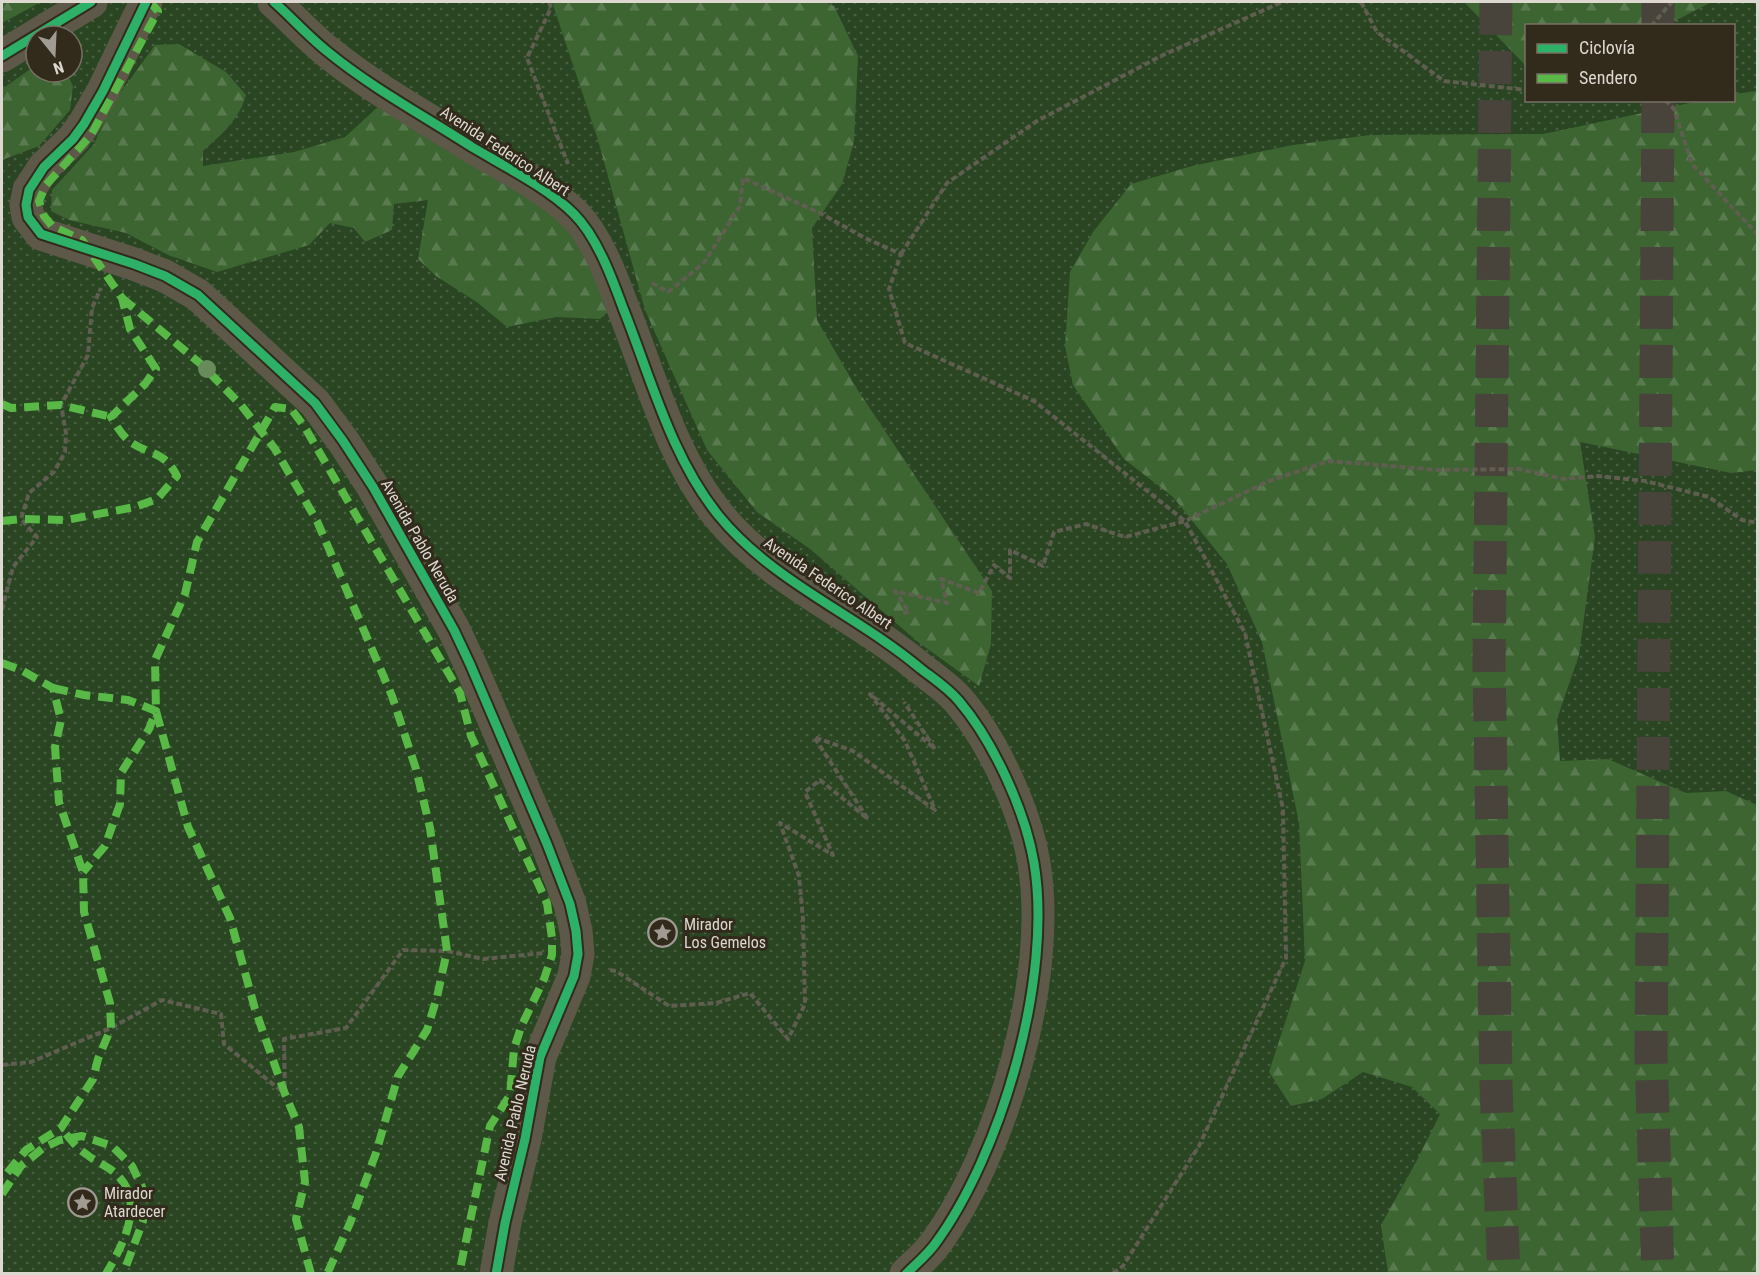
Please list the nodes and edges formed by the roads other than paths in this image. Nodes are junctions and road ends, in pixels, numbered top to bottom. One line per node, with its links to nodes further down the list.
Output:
1 (90, 2): 4 (street)
2 (146, 2): 5 (street, Avenida Pablo Neruda)
3 (274, 2): 6 (street, Avenida Federico Albert)
4 (2, 56)
5 (496, 1274)
6 (906, 1274)

